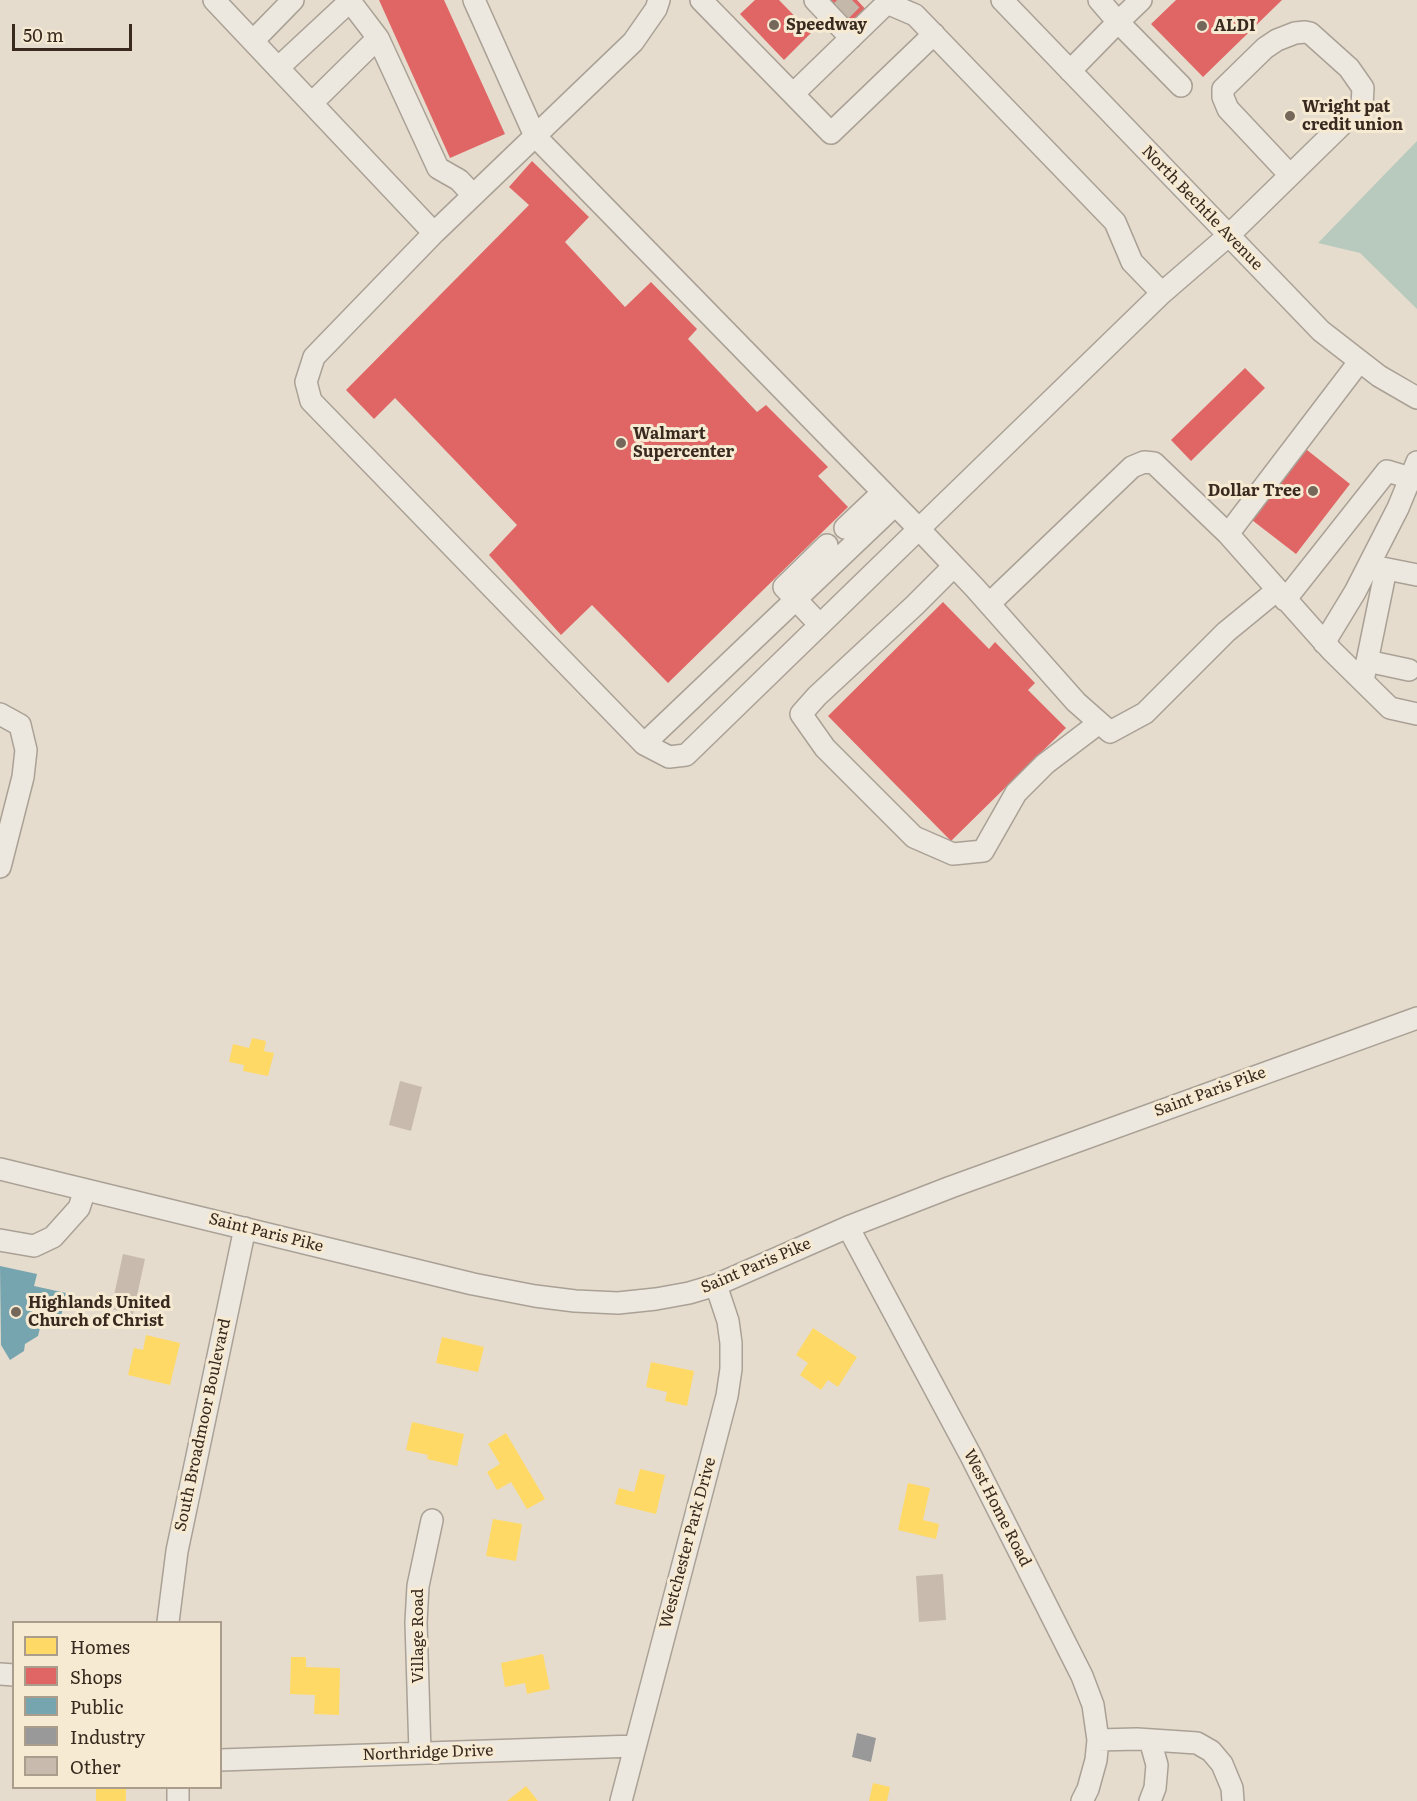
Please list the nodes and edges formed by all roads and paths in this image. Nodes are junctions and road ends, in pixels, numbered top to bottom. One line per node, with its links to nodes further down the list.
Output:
1 (214, 0): 16 (street)
2 (293, 0): 16 (street)
3 (350, 0): 14 (street); 17 (street)
4 (474, 0): 22 (street)
5 (660, 0): 22 (street)
6 (702, 0): 20 (street)
7 (1002, 0): 18 (street, North Bechtle Avenue)
8 (1099, 0): 12 (street)
9 (1142, 0): 12 (street)
10 (885, 1): 13 (street); 15 (street)
11 (827, 7): 15 (street)
12 (1118, 22): 18 (street); 19 (street)
13 (934, 34): 20 (street); 27 (street)
14 (378, 38): 21 (street); 24 (street)
15 (851, 38): 20 (street)
16 (253, 41): 17 (street)
17 (278, 68): 21 (street)
18 (1070, 70): 26 (street, North Bechtle Avenue)
19 (1181, 86)
20 (793, 94)
21 (312, 103): 25 (street)
22 (535, 136): 24 (street); 31 (street)
23 (1290, 175): 23 (street); 26 (street)
24 (473, 195): 25 (street)
25 (434, 233): 49 (street)
26 (1228, 236): 27 (street); 28 (street, North Bechtle Avenue)
27 (1162, 293): 33 (street)
28 (1359, 362): 29 (street, North Bechtle Avenue); 34 (street)
29 (1417, 398)
30 (1415, 473): 37 (street); 39 (street)
31 (889, 498): 32 (street); 33 (street); 40 (street)
32 (844, 528)
33 (919, 529): 36 (street); 42 (street)
34 (1227, 534): 39 (street); 41 (street)
35 (827, 545): 40 (street)
36 (954, 566): 41 (street); 48 (street)
37 (1378, 567): 38 (street); 43 (street); 45 (street)
38 (1417, 576)
39 (1281, 596): 43 (street); 48 (street)
40 (796, 599): 42 (street); 49 (street)
41 (989, 604): 48 (street)
42 (820, 625): 49 (street)
43 (1324, 643): 45 (street)
44 (1409, 670): 45 (street)
45 (1365, 671): 47 (street)
46 (0, 714): 50 (street)
47 (1417, 714)
48 (1099, 723)
49 (644, 744)
50 (0, 867)
51 (1417, 1018): 54 (street, Saint Paris Pike)
52 (0, 1169): 53 (street, Saint Paris Pike)
53 (85, 1190): 55 (street, Saint Paris Pike); 56 (street)
54 (848, 1227): 57 (street, Saint Paris Pike); 60 (street, West Home Road)
55 (245, 1228): 57 (street, Saint Paris Pike); 59 (street, South Broadmoor Boulevard)
56 (0, 1239)
57 (716, 1285): 62 (street, Westchester Park Drive)
58 (432, 1520): 63 (street, Village Road)
59 (168, 1621)
60 (1098, 1740): 61 (street); 66 (street, West Home Road)
61 (1150, 1740): 67 (street); 68 (street)
62 (636, 1746): 63 (street, Northridge Drive); 65 (street, Westchester Park Drive)
63 (420, 1753): 64 (street, Northridge Drive)
64 (222, 1760)
65 (621, 1801)
66 (1082, 1801)
67 (1150, 1801)
68 (1233, 1801)

